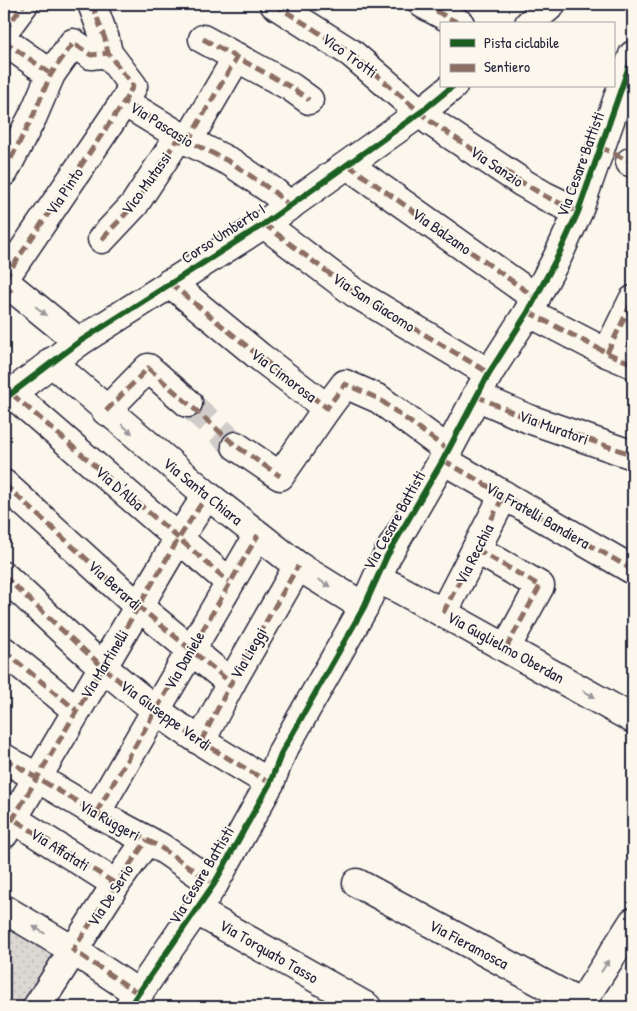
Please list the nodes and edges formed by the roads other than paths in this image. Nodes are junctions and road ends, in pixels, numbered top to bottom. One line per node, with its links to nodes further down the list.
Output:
1 (24, 4): 8 (street)
2 (92, 4): 11 (street, Via Pascasio)
3 (274, 4): 18 (street, Vico Trotti)
4 (423, 4): 6 (street)
5 (552, 4): 7 (street)
6 (456, 22)
7 (531, 22)
8 (4, 31)
9 (203, 39): 13 (street)
10 (4, 41): 14 (street)
11 (108, 54): 14 (street); 17 (street, Via Pascasio)
12 (633, 55): 20 (street, Via Cesare Battisti)
13 (237, 57): 16 (street); 19 (street, Vico Mutassi)
14 (51, 74): 22 (street)
15 (451, 88): 18 (street, Corso Umberto I)
16 (309, 100)
17 (124, 102): 19 (street, Via Pascasio); 28 (street, Via Pinto)
18 (421, 112): 21 (street, Corso Umberto I); 24 (street, Via Sanzio)
19 (188, 141): 23 (street, Via Pascasio); 26 (street, Vico Mutassi)
20 (618, 156): 24 (street, Via Cesare Battisti)
21 (348, 165): 23 (street, Corso Umberto I); 30 (street, Via Balzano)
22 (4, 172)
23 (290, 206): 25 (street, Corso Umberto I)
24 (578, 212): 30 (street, Via Cesare Battisti)
25 (264, 224): 27 (street, Corso Umberto I); 35 (street, Via San Giacomo)
26 (102, 239)
27 (170, 283): 31 (street, Corso Umberto I); 39 (street, Via Cimorosa)
28 (6, 286): 31 (street, one-way to 31)
29 (633, 300): 32 (street)
30 (532, 305): 32 (street, Via Balzano); 35 (street, Via Cesare Battisti)
31 (79, 342): 33 (street, Corso Umberto I)
32 (607, 353): 34 (street, Via Balzano)
33 (51, 362): 36 (street, Corso Umberto I); 40 (street, Via Santa Chiara)
34 (633, 364)
35 (489, 373): 37 (street, Via Cesare Battisti)
36 (8, 396): 48 (street, Via D'Alba)
37 (476, 396): 42 (street, Via Cesare Battisti); 43 (street, Via Muratori)
38 (188, 403): 40 (street)
39 (327, 408): 41 (street); 42 (street, Via Cimorosa)
40 (106, 411): 45 (street, Via Santa Chiara, one-way to 45)
41 (236, 446)
42 (445, 455): 46 (street, Via Fratelli Bandiera); 53 (street, Via Cesare Battisti)
43 (633, 455)
44 (4, 484): 55 (street, Via Berardi)
45 (207, 495): 47 (street, Via Santa Chiara); 48 (street, Via Martinelli)
46 (504, 495): 49 (street, Via Recchia); 51 (street, Via Fratelli Bandiera)
47 (258, 535): 50 (street, Via Santa Chiara); 54 (street, Via Daniele)
48 (179, 538): 54 (street, Via D'Alba); 55 (street, Via Martinelli)
49 (476, 549): 57 (street, Via Recchia); 58 (street)
50 (298, 566): 56 (street, Via Santa Chiara, one-way to 56); 62 (street, Via Lieggi)
51 (632, 567)
52 (4, 576): 61 (street, Via Giuseppe Verdi)
53 (377, 579): 56 (street, Via Cesare Battisti); 57 (street, Via Guglielmo Oberdan)
54 (229, 582): 59 (street, Via Daniele)
55 (138, 606): 59 (street, Via Berardi); 61 (street, Via Martinelli)
56 (364, 607): 69 (street, Via Cesare Battisti)
57 (443, 613): 58 (street, Via Guglielmo Oberdan)
58 (506, 648): 65 (street, Via Guglielmo Oberdan, one-way to 65)
59 (190, 649): 62 (street, Via Berardi); 64 (street, Via Daniele)
60 (4, 651): 63 (street)
61 (102, 667): 63 (street, Via Martinelli); 64 (street, Via Giuseppe Verdi)
62 (231, 683): 66 (street, Via Lieggi)
63 (76, 710): 68 (street, Via Martinelli)
64 (155, 710): 66 (street, Via Giuseppe Verdi); 70 (street, Via Daniele)
65 (633, 718)
66 (201, 741): 69 (street, Via Giuseppe Verdi)
67 (4, 758): 68 (street, Via Ruggeri)
68 (38, 778): 70 (street, Via Ruggeri); 71 (street, Via Martinelli)
69 (270, 784): 75 (street, Via Cesare Battisti)
70 (96, 813): 72 (street, Via Ruggeri)
71 (7, 822): 74 (street, Via Affatati)
72 (147, 840): 74 (street, Via De Serio); 75 (street, Via Ruggeri)
73 (357, 883): 81 (street, Via Fieramosca)
74 (116, 884): 79 (street, Via De Serio)
75 (214, 884): 77 (street, Via Cesare Battisti)
76 (4, 909): 79 (street, one-way to 76)
77 (197, 910): 80 (street, Via Cesare Battisti); 83 (street, Via Torquato Tasso)
78 (633, 922): 81 (street, one-way to 78)
79 (74, 950): 80 (street); 82 (street, Via De Serio)
80 (134, 1001)
81 (580, 1006)
82 (37, 1007)
83 (367, 1007)

